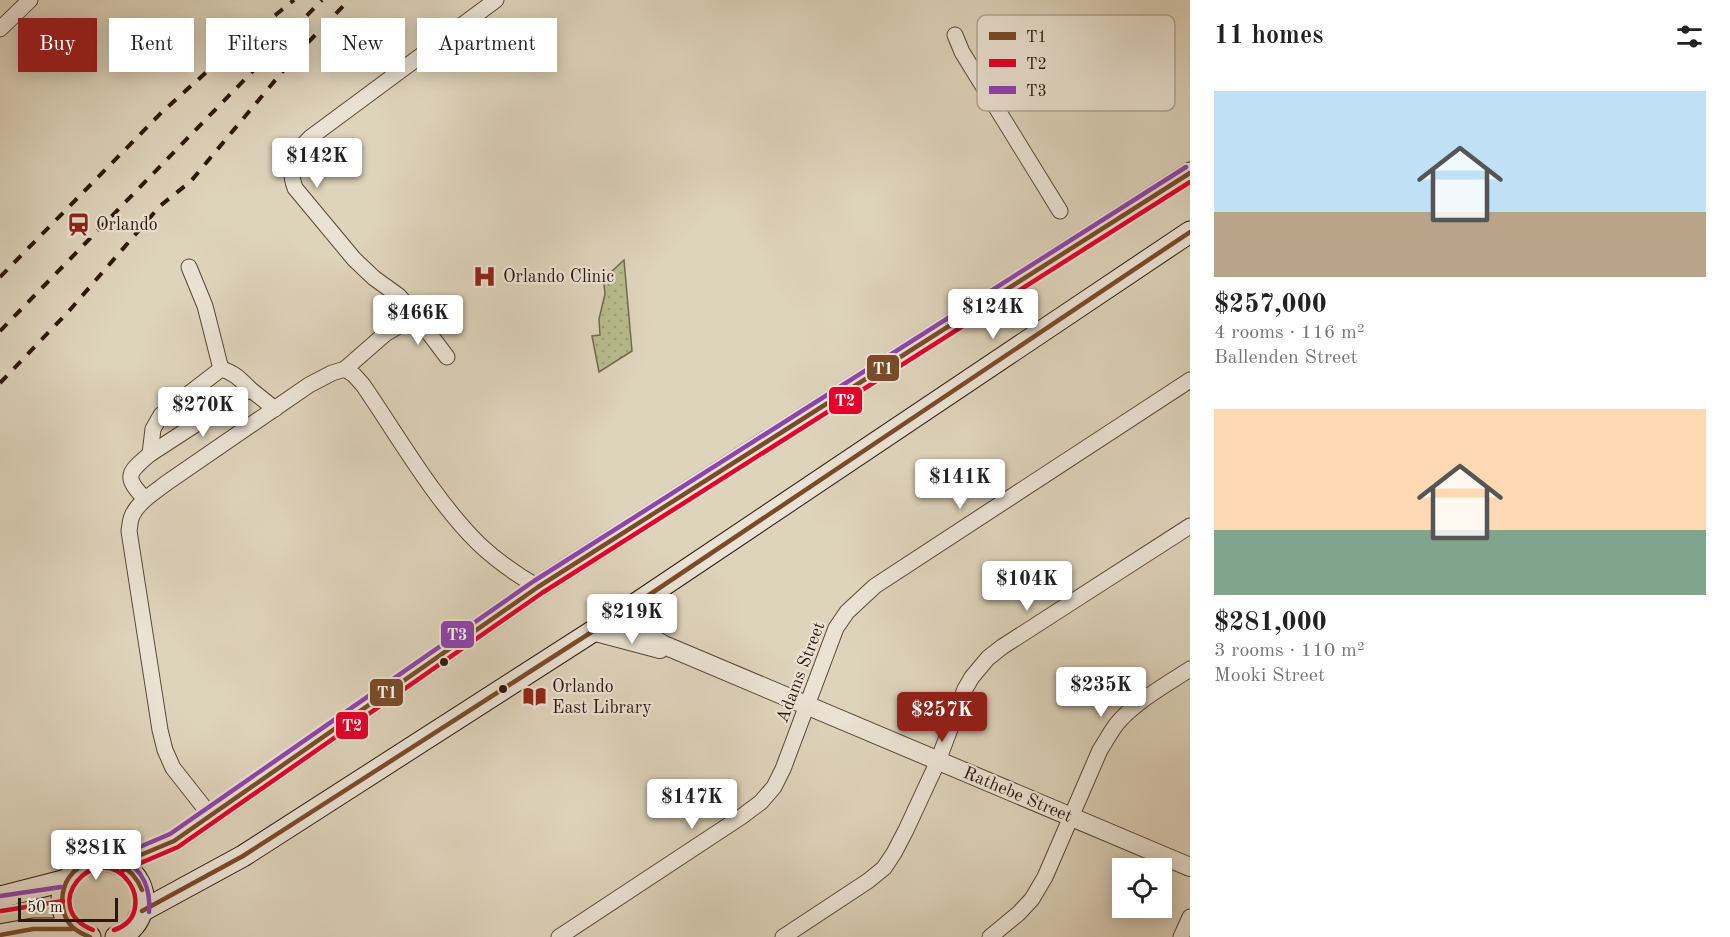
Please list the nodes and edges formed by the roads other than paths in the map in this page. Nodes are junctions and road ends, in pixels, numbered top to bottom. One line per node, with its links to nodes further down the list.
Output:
1 (496, 0): 11 (street)
2 (20, 3): 3 (street)
3 (0, 29)
4 (956, 35): 5 (street)
5 (977, 76)
6 (998, 111): 8 (street)
7 (1190, 173): 22 (main road)
8 (1060, 211)
9 (1190, 232): 24 (main road)
10 (189, 267): 13 (street)
11 (416, 315): 12 (street); 14 (street)
12 (447, 357)
13 (220, 369): 16 (street); 18 (street)
14 (345, 369): 17 (street); 21 (street)
15 (1190, 380): 28 (street, Adams Street)
16 (250, 389): 17 (street); 18 (street)
17 (275, 409): 19 (street)
18 (150, 454): 19 (street)
19 (145, 499): 30 (street)
20 (1190, 526): 29 (street)
21 (515, 574): 22 (street); 23 (street)
22 (538, 587): 23 (main road)
23 (519, 600): 30 (main road)
24 (640, 601): 25 (main road); 26 (street, Rathebe Street)
25 (592, 631): 26 (street, Rathebe Street); 38 (main road)
26 (680, 652): 28 (street, Rathebe Street)
27 (1190, 669): 31 (street)
28 (807, 705): 29 (street, Rathebe Street); 42 (street, Adams Street)
29 (938, 761): 31 (street, Rathebe Street); 43 (street)
30 (210, 815): 32 (main road)
31 (1070, 816): 33 (street, Rathebe Street); 44 (street)
32 (119, 864): 34 (main road); 38 (main road)
33 (1190, 867)
34 (65, 887): 35 (main road); 36 (main road); 39 (main road)
35 (0, 897)
36 (0, 904)
37 (1190, 917): 45 (street)
38 (137, 924): 41 (main road)
39 (72, 933): 40 (main road)
40 (0, 935)
41 (116, 937)
42 (559, 937)
43 (783, 937)
44 (990, 937)
45 (1181, 937)

